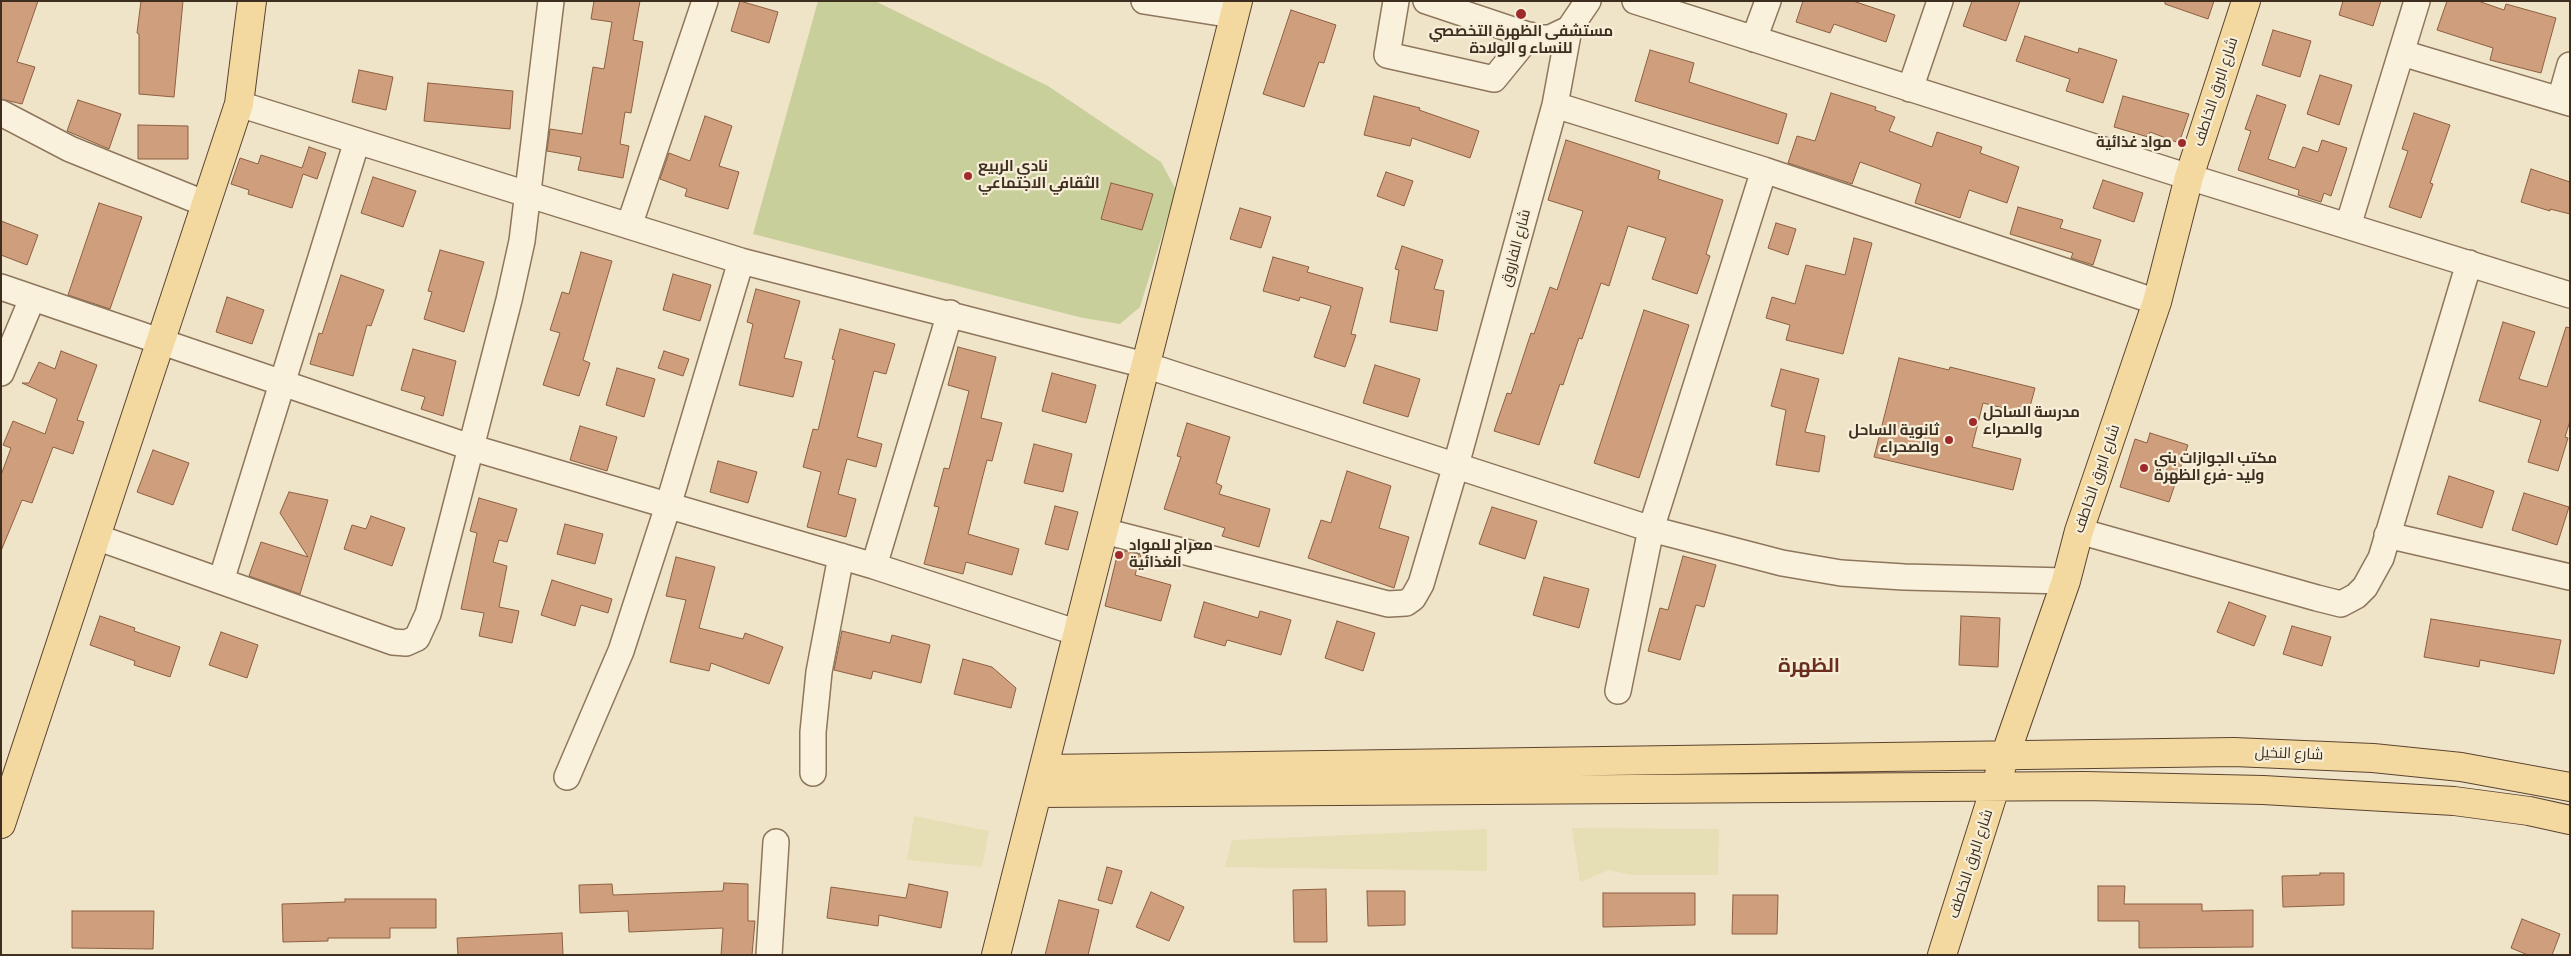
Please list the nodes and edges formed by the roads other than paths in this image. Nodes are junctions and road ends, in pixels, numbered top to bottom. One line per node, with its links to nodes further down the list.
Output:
1 (252, 1): 21 (main road)
2 (551, 1): 27 (street)
3 (705, 1): 29 (street)
4 (1144, 1): 13 (street)
5 (1396, 1): 15 (street)
6 (1635, 1): 16 (street)
7 (1768, 1): 16 (street)
8 (1940, 1): 19 (street)
9 (2246, 1): 26 (main road, شارع البرق الخاطف)
10 (2418, 1): 17 (street)
11 (1587, 2): 14 (street)
12 (1438, 3): 15 (street)
13 (1236, 8): 39 (main road)
14 (1569, 29): 15 (street); 22 (street, شارع الفاروق)
15 (1530, 35)
16 (1754, 39): 19 (street)
17 (2402, 53): 20 (street); 30 (street)
18 (2570, 65): 20 (street)
19 (1910, 89): 26 (street)
20 (2565, 102)
21 (239, 104): 24 (street); 28 (main road)
22 (1555, 105): 25 (street); 43 (street, شارع الفاروق)
23 (1, 113): 28 (street)
24 (357, 141): 27 (street); 41 (street)
25 (1764, 170): 36 (street); 45 (street)
26 (2189, 177): 30 (street); 36 (main road, شارع البرق الخاطف)
27 (527, 194): 29 (street); 42 (street)
28 (206, 204): 38 (main road)
29 (629, 226): 31 (street)
30 (2348, 226): 32 (street)
31 (740, 261): 37 (street); 44 (street)
32 (2470, 263): 34 (street); 48 (street)
33 (1, 287): 35 (street)
34 (2570, 295)
35 (32, 299): 38 (street); 40 (street)
36 (2157, 302): 47 (main road, شارع البرق الخاطف)
37 (950, 313): 39 (street); 51 (street)
38 (160, 343): 41 (street); 49 (main road)
39 (1145, 365): 43 (street); 46 (main road)
40 (1, 373)
41 (282, 384): 42 (street); 53 (street)
42 (472, 448): 44 (street); 53 (street)
43 (1456, 465): 45 (street); 46 (street, شارع الفاروق)
44 (668, 506): 50 (street); 59 (street)
45 (1651, 529): 54 (street); 56 (street)
46 (1104, 531): 55 (main road)
47 (2079, 531): 48 (street); 54 (main road, شارع البرق الخاطف)
48 (2387, 535): 52 (street)
49 (96, 537): 53 (street); 64 (main road)
50 (841, 556): 51 (street); 58 (street)
51 (874, 566): 55 (street)
52 (2570, 577)
53 (221, 581)
54 (2066, 581): 57 (main road, شارع البرق الخاطف)
55 (1078, 633): 60 (main road)
56 (1618, 691)
57 (2005, 756): 60 (main road, شارع النخيل); 61 (main road, شارع النخيل); 62 (main road, شارع البرق الخاطف)
58 (813, 773)
59 (567, 777)
60 (1041, 782): 62 (main road); 67 (main road)
61 (2570, 787)
62 (1996, 788): 63 (main road); 68 (main road, شارع البرق الخاطف)
63 (2570, 820)
64 (1, 824)
65 (776, 842): 66 (street)
66 (769, 955)
67 (996, 955)
68 (1942, 955)

